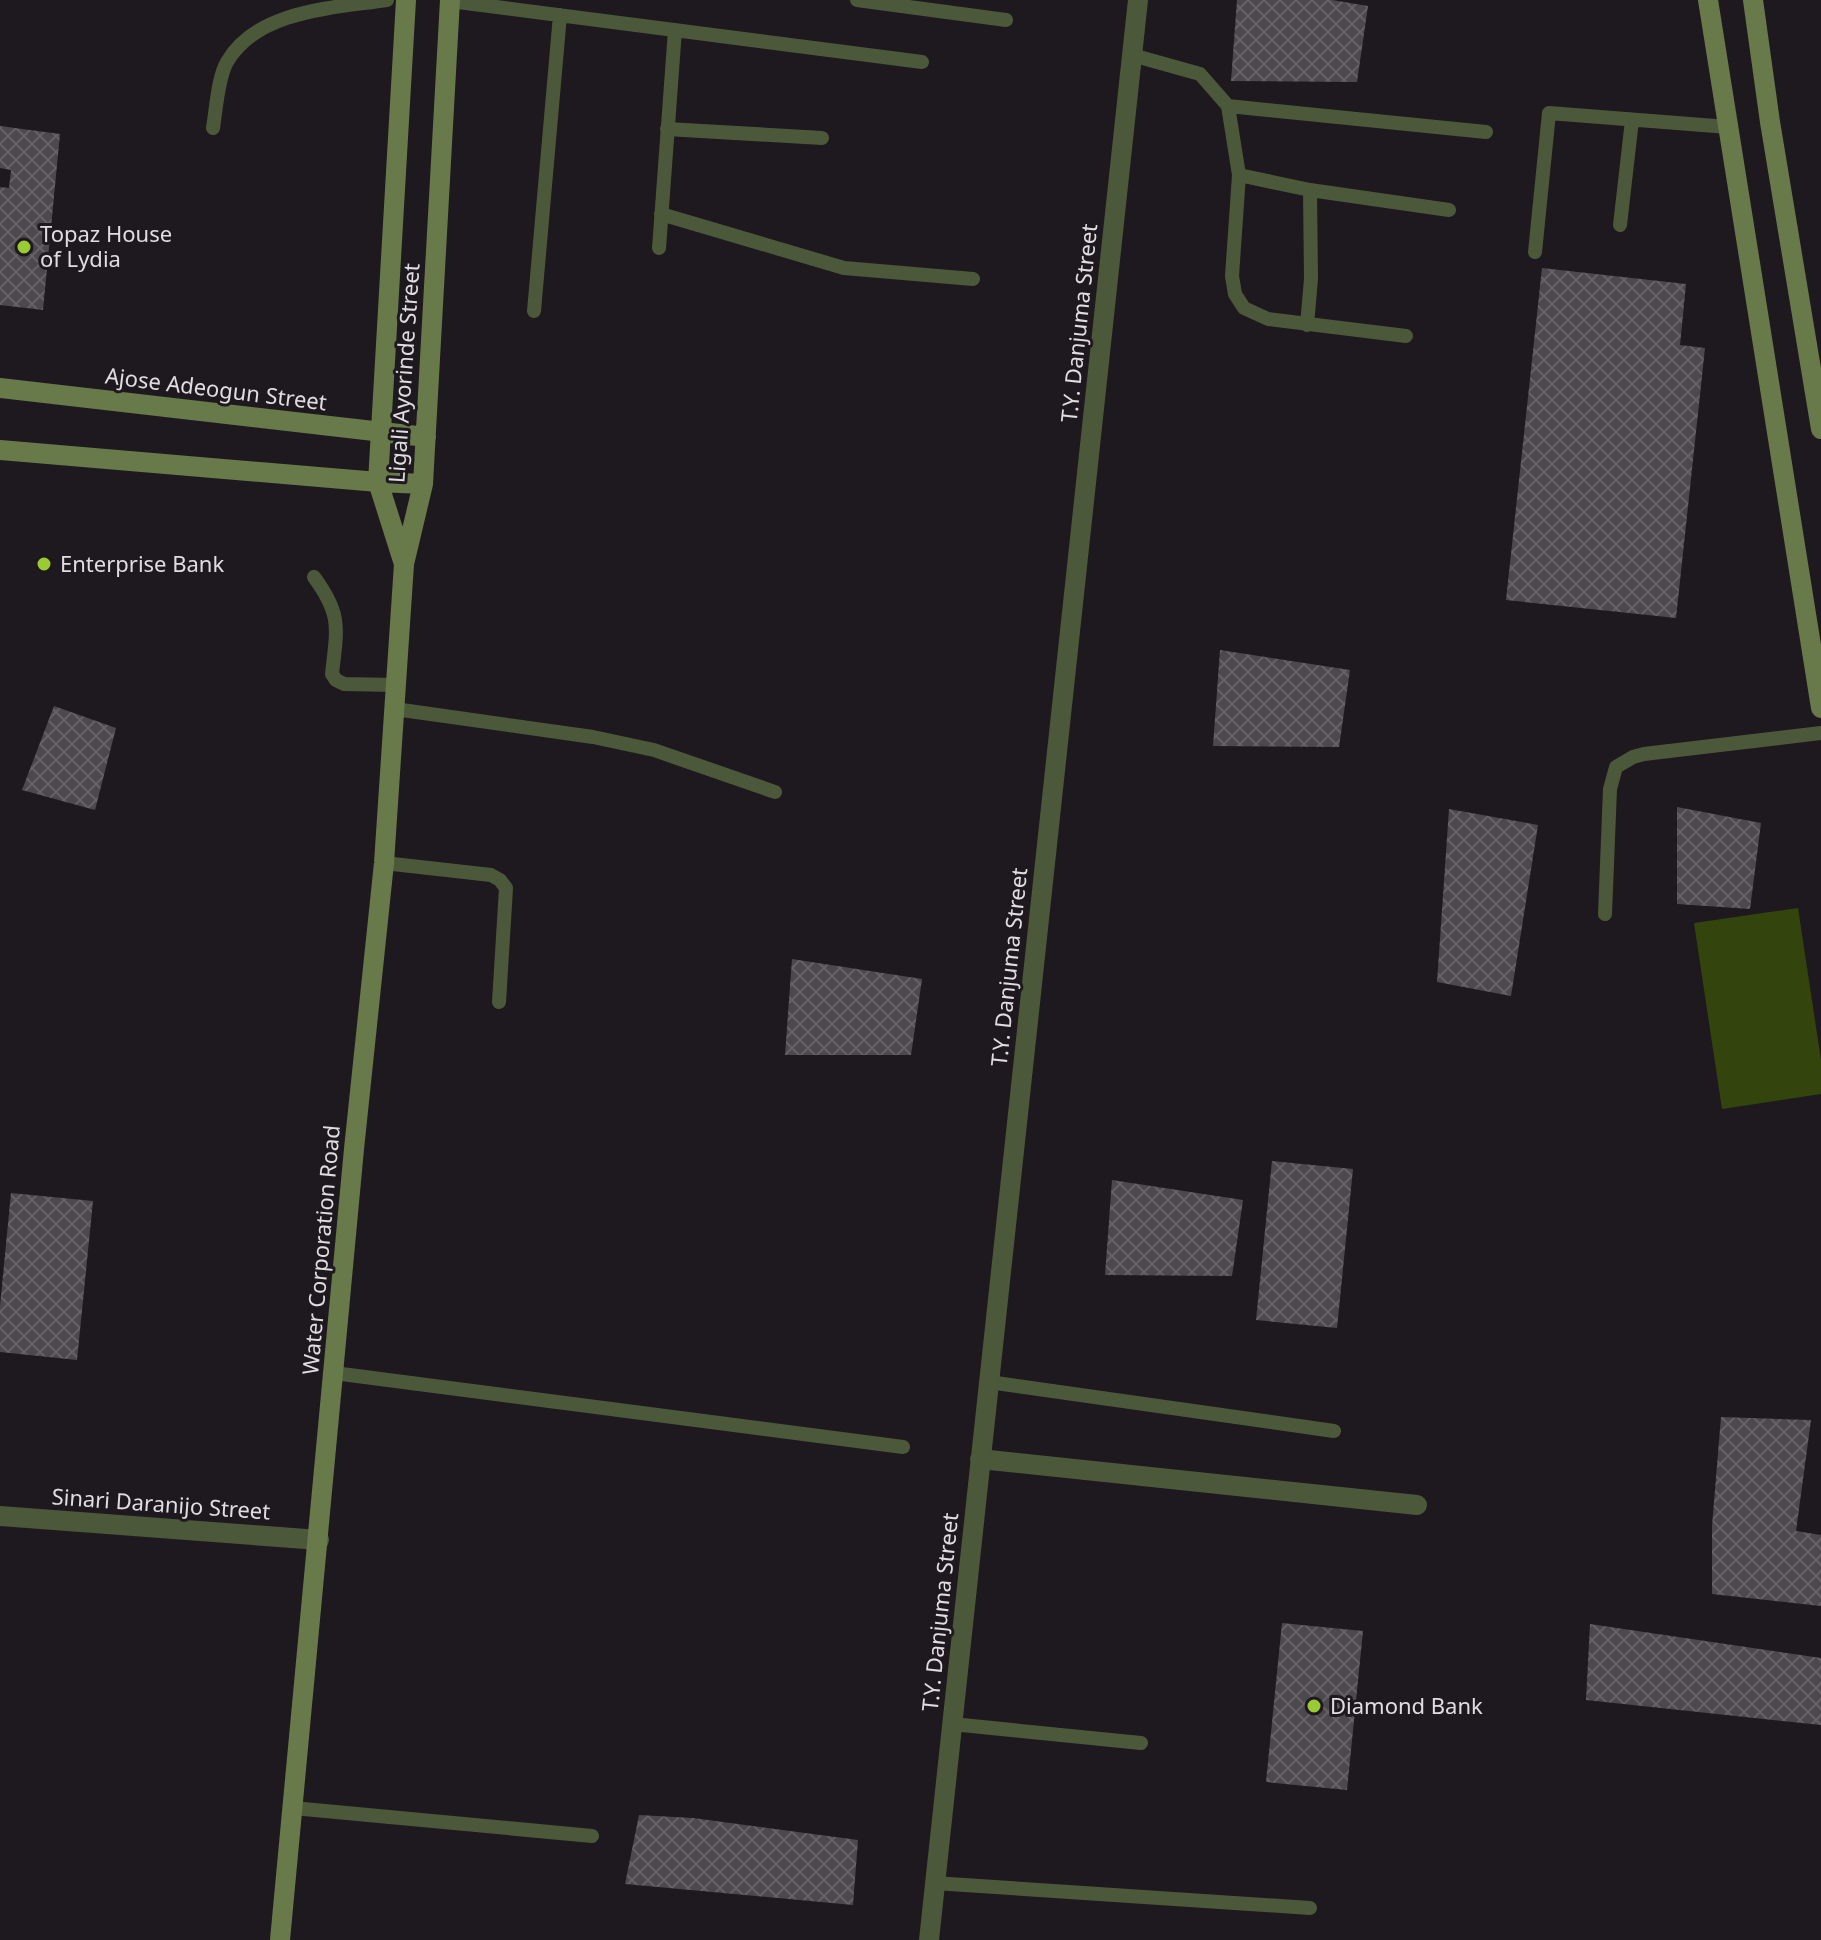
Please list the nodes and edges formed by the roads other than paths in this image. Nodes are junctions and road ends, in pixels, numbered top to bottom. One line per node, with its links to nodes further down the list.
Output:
1 (387, 0): 16 (lane)
2 (406, 0): 33 (street, Ligali Ayorinde Street)
3 (450, 0): 8 (lane); 34 (street, Ligali Ayorinde Street)
4 (857, 0): 9 (lane)
5 (1138, 0): 11 (street, T.Y. Danjuma Street)
6 (1708, 0): 15 (street)
7 (1753, 0): 32 (street)
8 (560, 15): 10 (lane); 28 (lane)
9 (1006, 20)
10 (675, 30): 12 (lane); 17 (lane)
11 (1132, 55): 13 (lane); 49 (street, T.Y. Danjuma Street)
12 (922, 62)
13 (1228, 106): 18 (lane); 20 (lane)
14 (1632, 120): 15 (lane); 24 (lane); 26 (lane)
15 (1728, 127): 41 (street)
16 (213, 128)
17 (667, 129): 19 (lane); 23 (lane)
18 (1486, 132)
19 (822, 138)
20 (1239, 175): 21 (lane); 29 (lane)
21 (1310, 190): 22 (lane); 29 (lane)
22 (1449, 210)
23 (661, 214): 25 (lane); 27 (lane)
24 (1620, 225)
25 (659, 248)
26 (1535, 252)
27 (973, 279)
28 (534, 311)
29 (1307, 325): 30 (lane)
30 (1406, 336)
31 (0, 388): 33 (street, Ajose Adeogun Street)
32 (1821, 429)
33 (381, 432): 34 (street, Ajose Adeogun Street); 36 (street, Ligali Ayorinde Street)
34 (426, 437): 37 (street, Ligali Ayorinde Street)
35 (0, 450): 36 (street)
36 (378, 482): 37 (street); 38 (street, Ligali Ayorinde Street)
37 (423, 484): 38 (street, Ligali Ayorinde Street)
38 (404, 564): 40 (street, Water Corporation Road)
39 (314, 577): 40 (lane)
40 (396, 685): 42 (street, Water Corporation Road)
41 (1821, 708)
42 (395, 709): 44 (lane); 45 (street, Water Corporation Road)
43 (1821, 733): 46 (lane)
44 (775, 792)
45 (384, 863): 47 (lane); 48 (street, Water Corporation Road)
46 (1605, 914)
47 (499, 1002)
48 (334, 1373): 51 (lane); 55 (street, Water Corporation Road)
49 (989, 1382): 50 (lane); 52 (street, T.Y. Danjuma Street)
50 (1334, 1431)
51 (903, 1447)
52 (980, 1459): 53 (street); 56 (street, T.Y. Danjuma Street)
53 (1417, 1505)
54 (0, 1516): 55 (street, Sinari Daranijo Street)
55 (319, 1540): 58 (street, Water Corporation Road)
56 (952, 1724): 57 (lane); 60 (street, T.Y. Danjuma Street)
57 (1141, 1743)
58 (293, 1808): 59 (lane); 62 (street, Water Corporation Road)
59 (592, 1836)
60 (934, 1883): 61 (lane); 63 (street, T.Y. Danjuma Street)
61 (1310, 1908)
62 (280, 1940)
63 (929, 1940)

